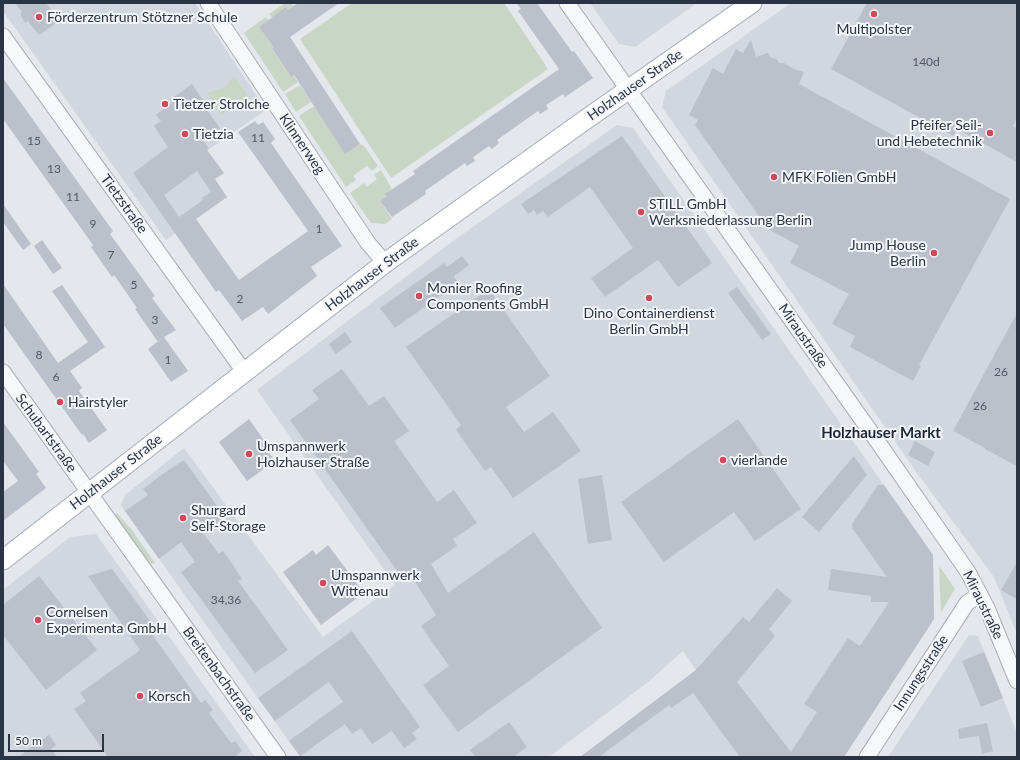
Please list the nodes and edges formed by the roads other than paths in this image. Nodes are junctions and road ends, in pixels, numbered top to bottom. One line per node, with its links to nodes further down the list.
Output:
1 (208, 3): 6 (street, Klinnerweg)
2 (567, 3): 5 (street, Miraustraße)
3 (752, 3): 5 (main road, Holzhauser Straße)
4 (3, 36): 8 (street, Tietzstraße)
5 (628, 90): 6 (main road, Holzhauser Straße); 11 (street, Miraustraße)
6 (385, 263): 8 (main road, Holzhauser Straße)
7 (3, 372): 9 (street, Schubartstraße)
8 (245, 373): 9 (main road, Holzhauser Straße)
9 (90, 493): 10 (main road, Holzhauser Straße); 13 (street, Breitenbachstraße)
10 (3, 560)
11 (980, 594): 12 (street, Miraustraße); 14 (street, Innungsstraße)
12 (1017, 682)
13 (278, 757)
14 (867, 757)

